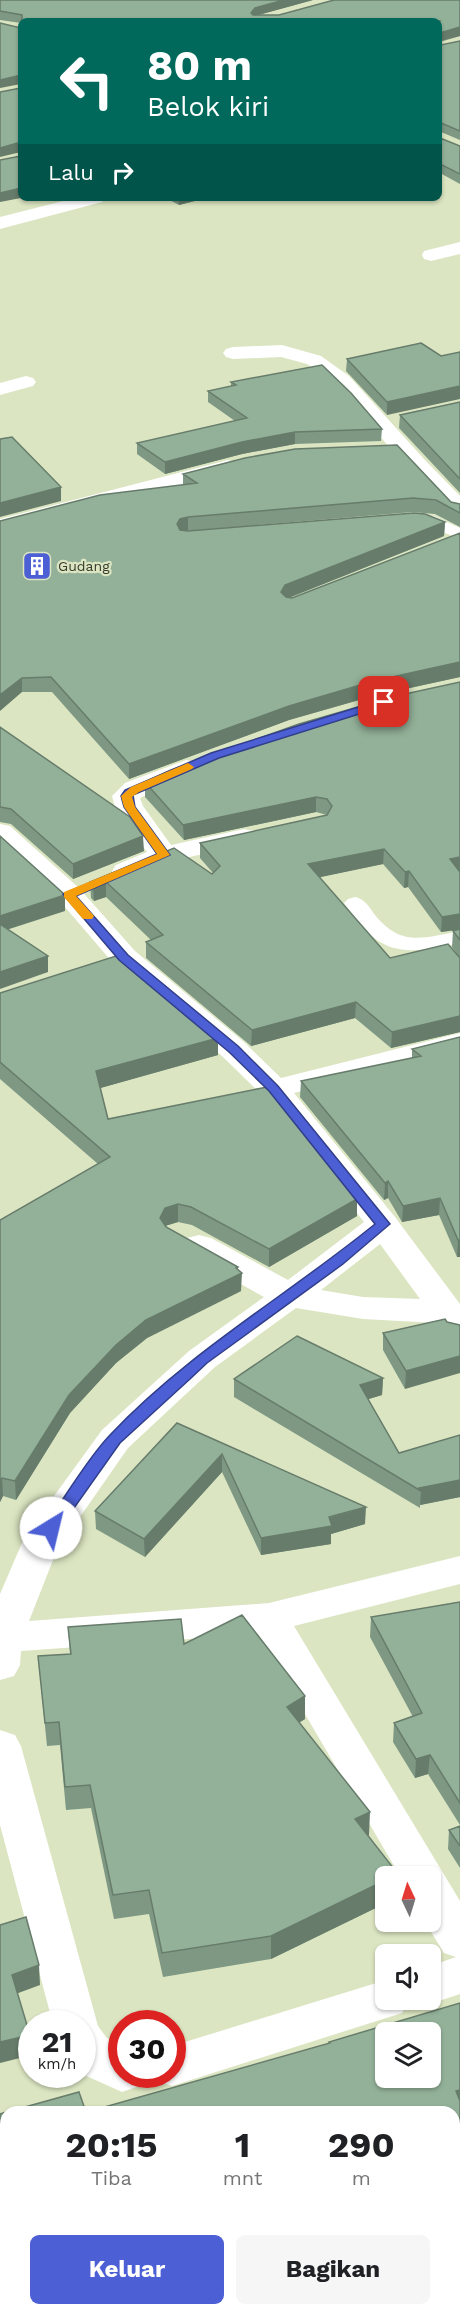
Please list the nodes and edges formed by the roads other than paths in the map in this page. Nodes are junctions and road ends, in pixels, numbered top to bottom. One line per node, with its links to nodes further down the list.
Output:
1 (84, 201): 2 (street)
2 (0, 223)
3 (460, 248): 4 (street)
4 (431, 255)
5 (232, 353): 9 (street)
6 (26, 382): 7 (street)
7 (0, 389)
8 (404, 419): 9 (street)
9 (382, 424): 10 (street)
10 (403, 449): 11 (street); 13 (street)
11 (370, 450)
12 (254, 461): 15 (street)
13 (460, 509)
14 (401, 520): 16 (lane)
15 (0, 526)
16 (460, 534)
17 (460, 538): 18 (lane)
18 (442, 546)
19 (205, 760): 22 (street)
20 (0, 832): 23 (street)
21 (267, 832): 22 (street)
22 (164, 855): 23 (street)
23 (86, 887): 27 (street)
24 (355, 903): 25 (lane)
25 (460, 937)
26 (460, 1042): 27 (street)
27 (273, 1089): 28 (street)
28 (383, 1224): 30 (street); 31 (street)
29 (179, 1235): 30 (street)
30 (289, 1296): 31 (street); 34 (street)
31 (454, 1321)
32 (460, 1570): 33 (street)
33 (269, 1618): 34 (street); 36 (street)
34 (1, 1652)
35 (0, 1746): 42 (street)
36 (417, 1866)
37 (441, 1908): 38 (street)
38 (460, 1940)
39 (460, 1976): 40 (street)
40 (441, 1982)
41 (375, 2002): 44 (street)
42 (72, 2010)
43 (96, 2058): 45 (street)
44 (186, 2062)
45 (108, 2066)

